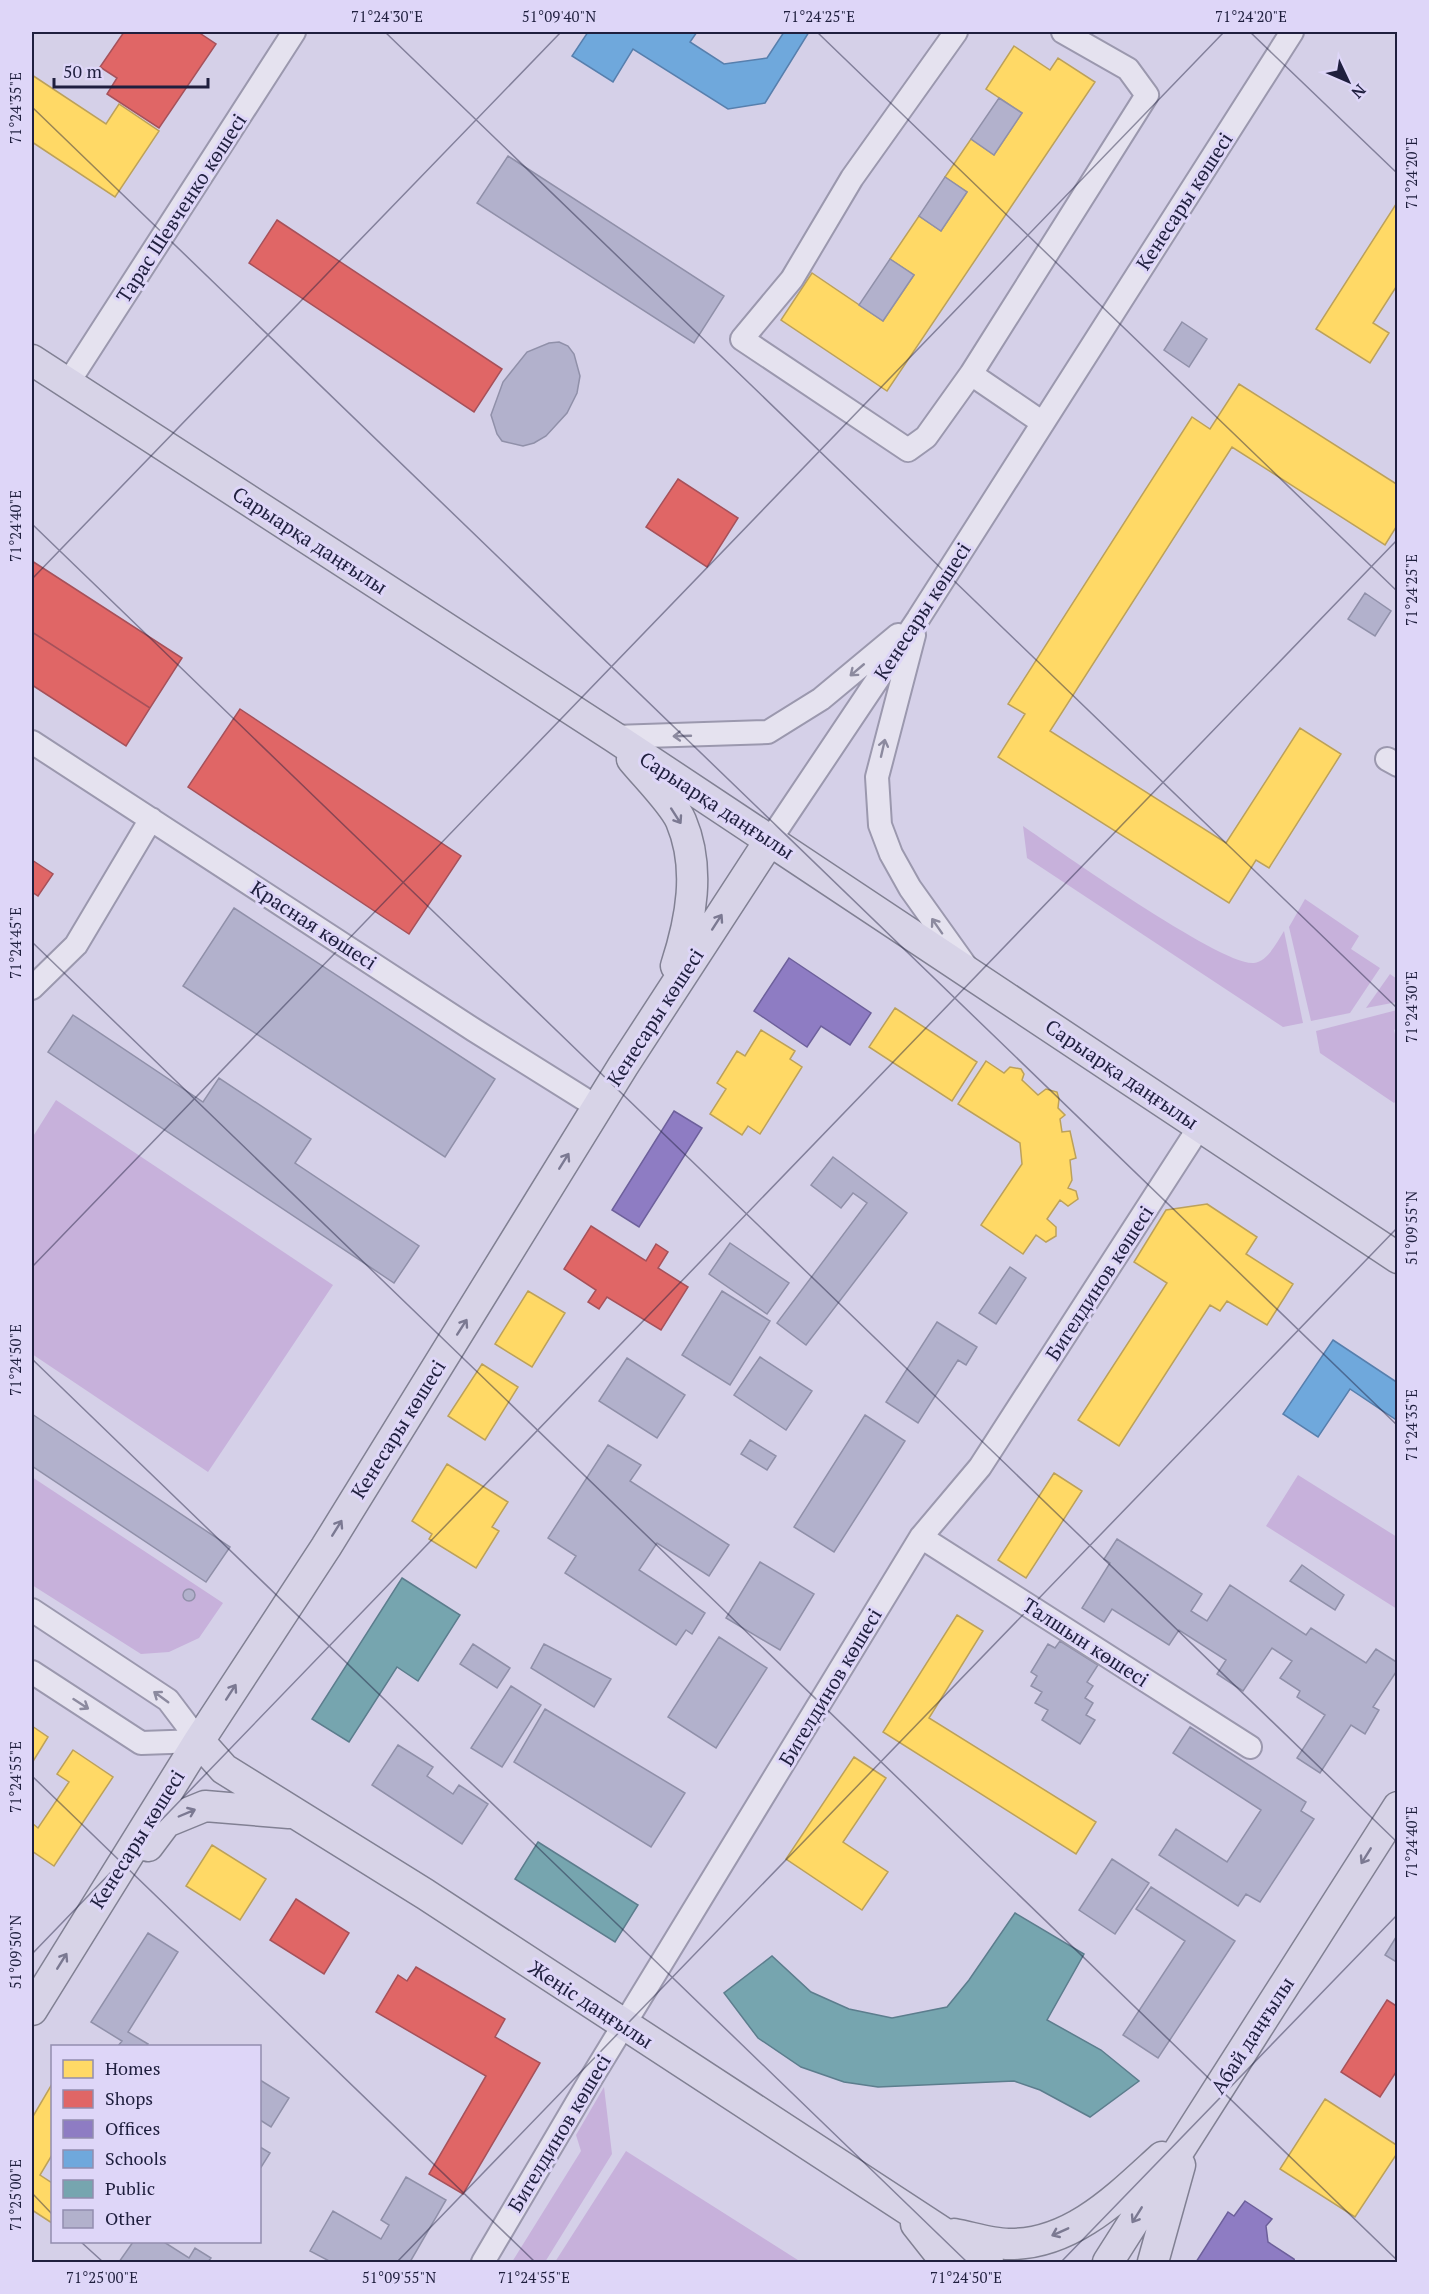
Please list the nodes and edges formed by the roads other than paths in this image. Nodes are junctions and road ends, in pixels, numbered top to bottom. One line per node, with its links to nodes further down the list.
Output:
1 (294, 32): 7 (street, Тарас Шевченко көшесі)
2 (956, 32): 6 (street)
3 (1063, 32): 6 (street)
4 (1292, 32): 8 (street, Кенесары көшесі)
5 (32, 360): 7 (main road, Сарыарқа даңғылы)
6 (971, 374): 8 (street)
7 (68, 383): 10 (main road, Сарыарқа даңғылы)
8 (1042, 423): 9 (street, Кенесары көшесі)
9 (918, 619): 10 (street, one-way to 10); 13 (street, Кенесары көшесі); 14 (street, one-way to 9)
10 (614, 737): 13 (main road, Сарыарқа даңғылы); 16 (main road, one-way to 16)
11 (32, 742): 12 (street, Красная көшесі)
12 (151, 819): 15 (street); 17 (street, Красная көшесі)
13 (770, 840): 14 (main road, Сарыарқа даңғылы); 16 (main road, Кенесары көшесі, one-way to 13)
14 (971, 974): 18 (main road, Сарыарқа даңғылы)
15 (32, 988)
16 (662, 1006): 17 (main road, Кенесары көшесі)
17 (597, 1107): 23 (main road, Кенесары көшесі, one-way to 17)
18 (1200, 1126): 19 (main road, Сарыарқа даңғылы); 20 (street, Бигелдинов көшесі)
19 (1398, 1258)
20 (921, 1537): 24 (street, Талшын көшесі); 29 (street, Бигелдинов көшесі)
21 (32, 1610): 23 (street, Жеңіс даңғылы, one-way to 21)
22 (32, 1672): 23 (street, one-way to 23)
23 (199, 1741): 26 (main road, Жеңіс даңғылы); 27 (main road, Кенесары көшесі)
24 (1250, 1747)
25 (1398, 1807): 30 (main road, Абай даңғылы, one-way to 30)
26 (295, 1814): 27 (main road, one-way to 26); 29 (main road, Жеңіс даңғылы)
27 (90, 1915): 28 (main road, Кенесары көшесі, one-way to 27)
28 (32, 2010)
29 (623, 2026): 31 (main road, Жеңіс даңғылы); 33 (street, Бигелдинов көшесі)
30 (1189, 2133): 32 (main road, one-way to 32); 36 (main road, Абай даңғылы, one-way to 36); 37 (main road)
31 (903, 2207): 32 (main road, Жеңіс даңғылы); 34 (main road)
32 (943, 2232): 35 (main road, Жеңіс даңғылы)
33 (483, 2262)
34 (946, 2262)
35 (988, 2262)
36 (1107, 2262)
37 (1153, 2262)

